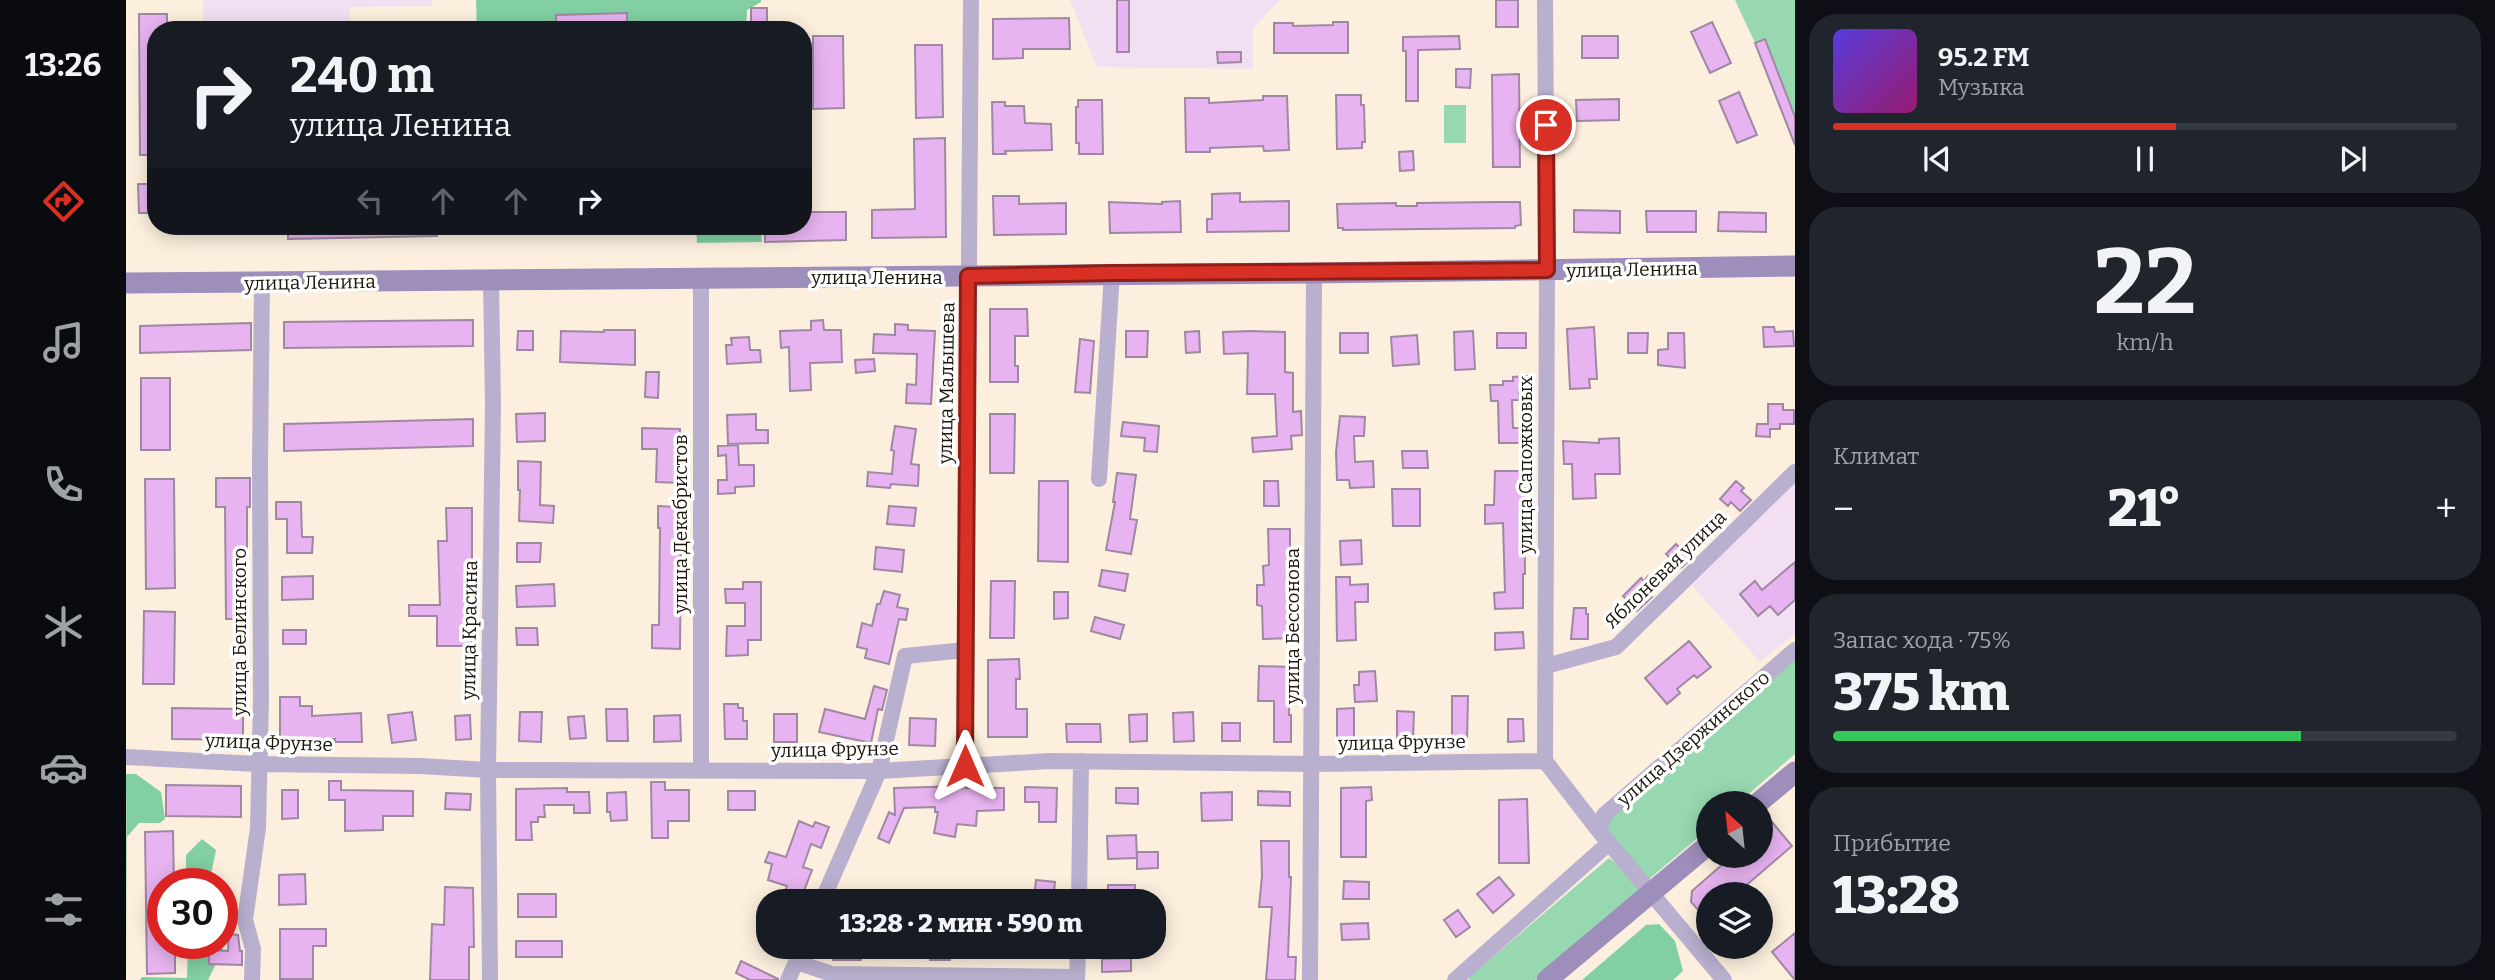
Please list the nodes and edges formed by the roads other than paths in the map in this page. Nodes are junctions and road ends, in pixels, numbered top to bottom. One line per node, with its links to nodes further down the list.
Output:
1 (971, 0): 7 (street, улица Малышева)
2 (1545, 0): 4 (street, улица Сапожковых)
3 (1795, 265): 4 (main road, улица Ленина)
4 (1547, 270): 6 (main road, улица Ленина); 16 (street, улица Сапожковых)
5 (1112, 273): 6 (main road, улица Ленина); 7 (main road, улица Ленина); 13 (street)
6 (1314, 273): 21 (street, улица Бессонова)
7 (968, 276): 8 (main road, улица Ленина); 14 (street, улица Малышева)
8 (701, 277): 9 (main road, улица Ленина); 24 (street, улица Декабристов)
9 (491, 280): 10 (main road, улица Ленина); 23 (street, улица Красина)
10 (262, 282): 11 (main road, улица Ленина); 20 (street, улица Белинского)
11 (126, 283)
12 (1795, 472): 16 (street, Яблоневая улица)
13 (1098, 479)
14 (965, 650): 22 (street, улица Малышева); 25 (street)
15 (1795, 650): 28 (street, улица Дзержинского)
16 (1546, 666): 19 (street, улица Сапожковых)
17 (126, 757): 20 (street, улица Фрунзе)
18 (1081, 761): 21 (street, улица Фрунзе); 22 (street, улица Фрунзе); 31 (street)
19 (1545, 761): 21 (street, улица Фрунзе); 28 (street)
20 (258, 764): 23 (street, улица Фрунзе); 37 (street, улица Белинского)
21 (1312, 764): 40 (street, улица Бессонова)
22 (965, 766): 25 (street, улица Фрунзе)
23 (488, 770): 24 (street, улица Фрунзе); 38 (street, улица Красина)
24 (701, 770): 25 (street, улица Фрунзе)
25 (879, 771): 30 (street)
26 (1795, 772): 27 (main road)
27 (1772, 791)
28 (1604, 837): 32 (street); 41 (street, улица Дзержинского)
29 (1696, 855): 32 (main road)
30 (827, 889)
31 (1079, 889)
32 (1650, 892): 42 (main road); 43 (street)
33 (797, 959): 39 (street)
34 (807, 959): 36 (street)
35 (1078, 959): 36 (street)
36 (1077, 978)
37 (252, 980)
38 (490, 980)
39 (788, 980)
40 (1310, 980)
41 (1455, 980)
42 (1547, 980)
43 (1724, 980)

